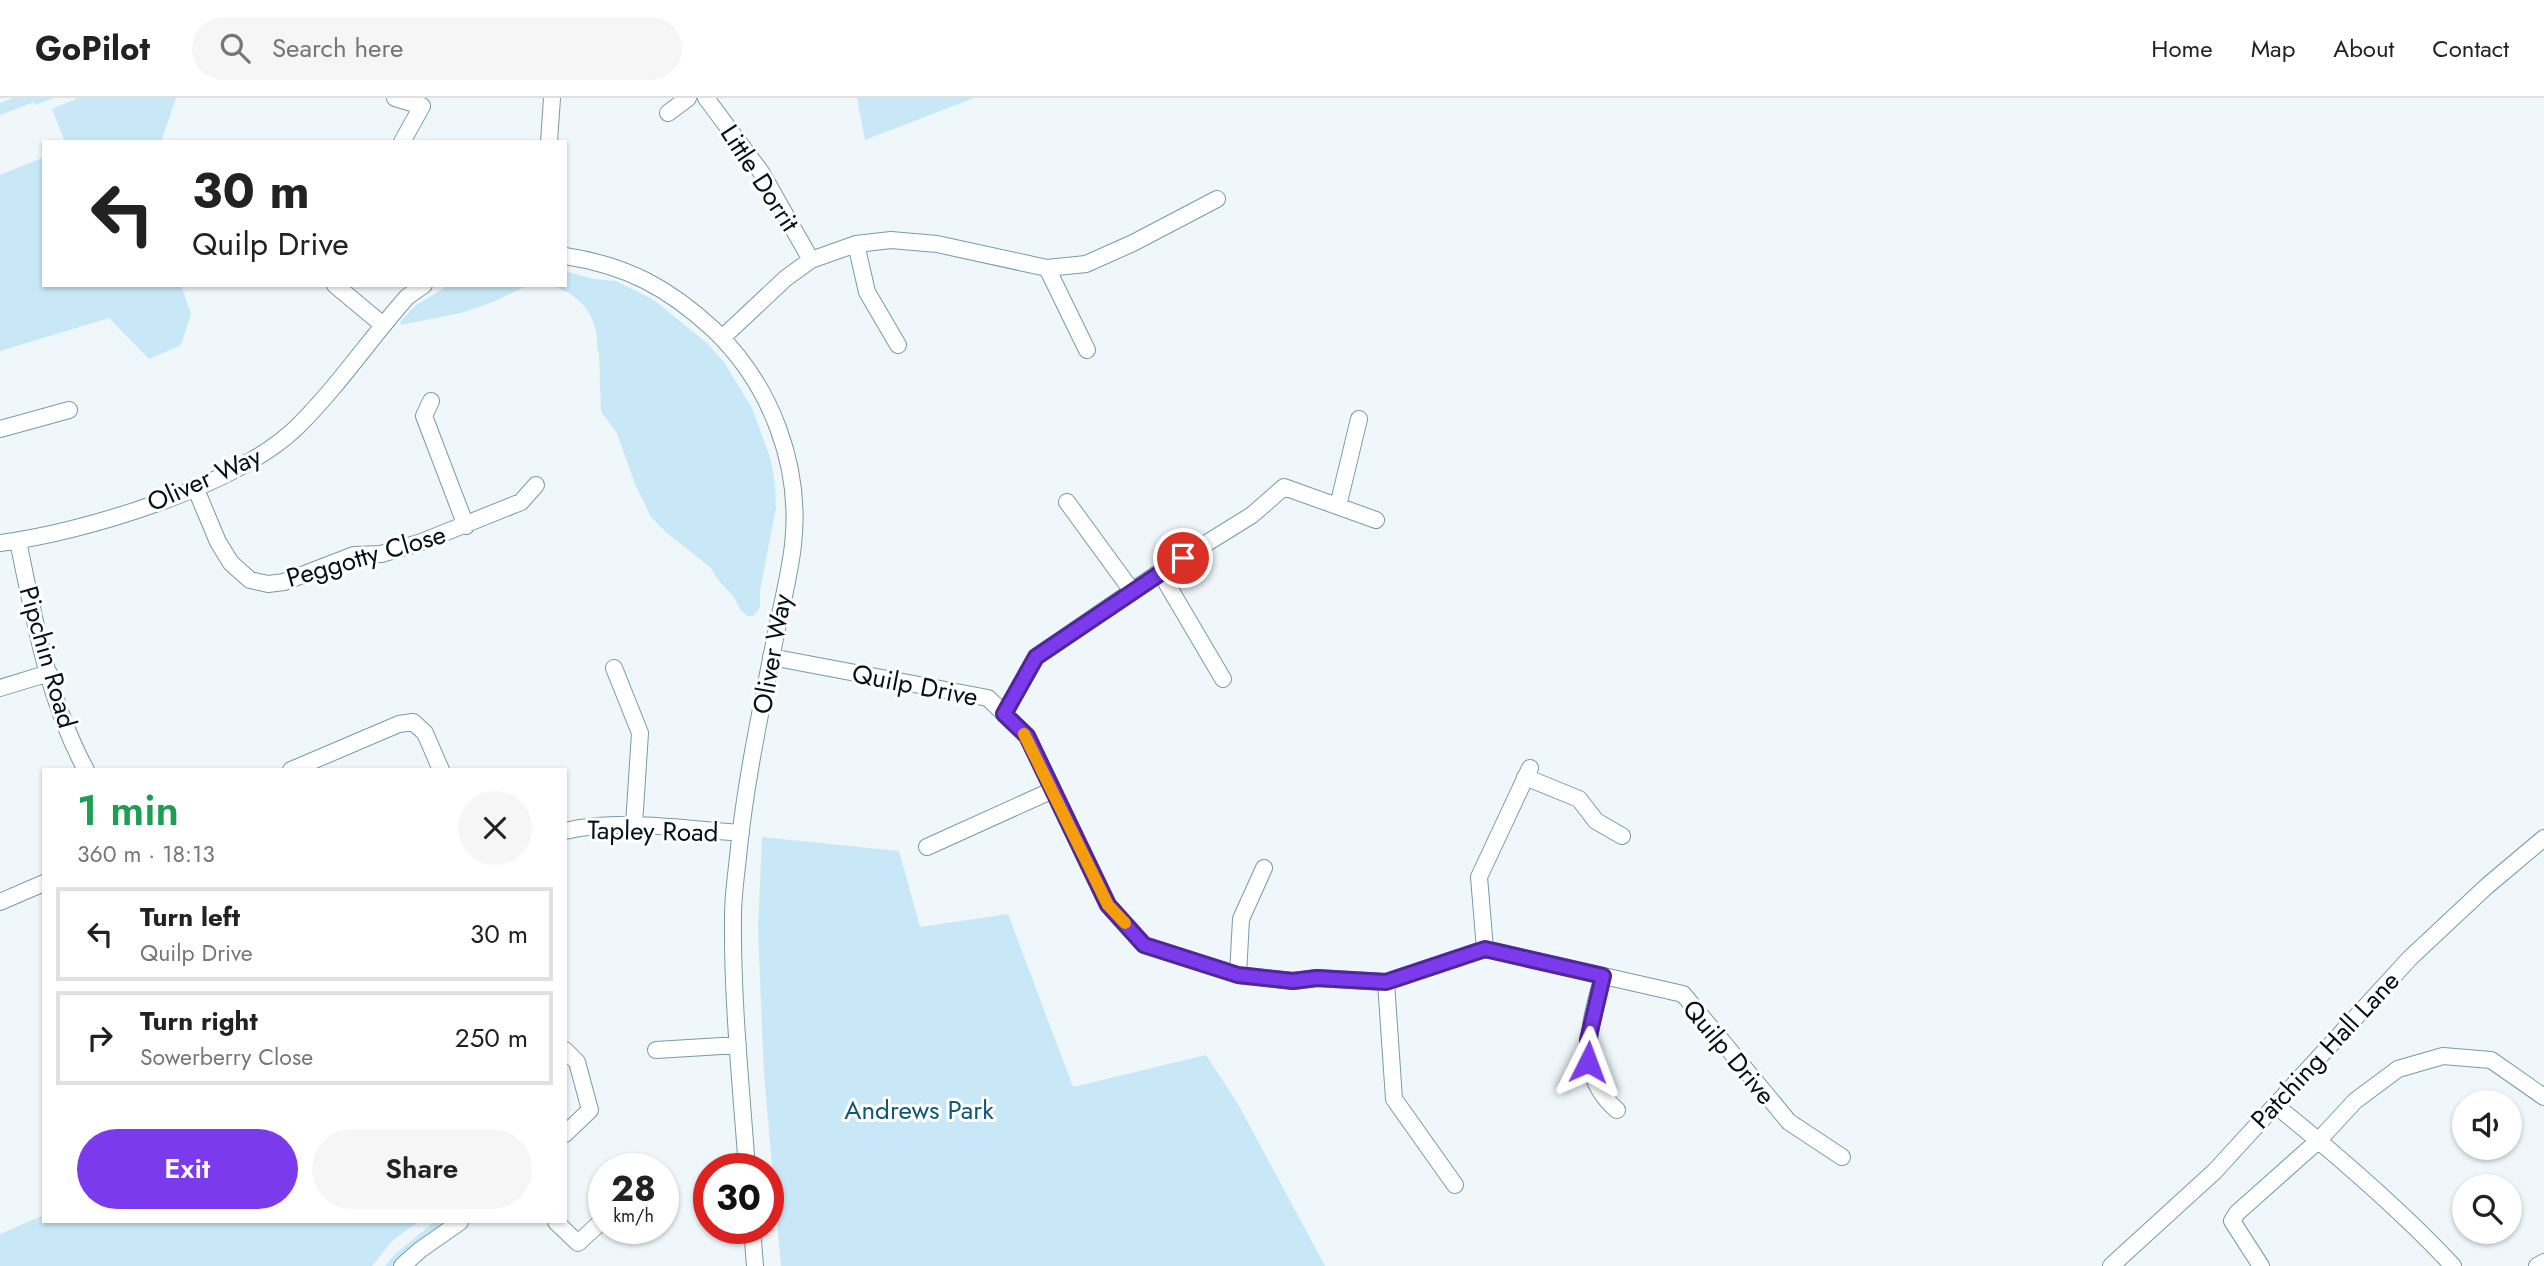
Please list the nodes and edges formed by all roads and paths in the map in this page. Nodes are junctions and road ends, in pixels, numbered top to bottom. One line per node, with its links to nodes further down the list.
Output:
1 (395, 98): 5 (street)
2 (552, 98): 8 (street)
3 (688, 98): 6 (street)
4 (706, 98): 12 (street, Little Dorrit)
5 (423, 102): 7 (street)
6 (668, 113)
7 (403, 140)
8 (549, 140)
9 (1217, 199): 13 (street)
10 (856, 244): 12 (street); 13 (street); 18 (street)
11 (567, 256): 17 (street, Oliver Way)
12 (811, 260): 17 (street)
13 (1047, 268): 19 (street)
14 (337, 287): 16 (street)
15 (421, 287): 16 (street, Oliver Way)
16 (383, 325): 25 (street, Oliver Way)
17 (722, 338): 34 (street, Oliver Way)
18 (898, 345)
19 (1087, 350)
20 (431, 401): 29 (street, Peggotty Close)
21 (69, 410): 23 (street)
22 (1359, 419): 27 (street)
23 (0, 429)
24 (536, 485): 29 (street, Peggotty Close)
25 (195, 487): 29 (street, Peggotty Close); 30 (street, Oliver Way)
26 (1067, 502): 33 (street)
27 (1338, 506): 28 (street); 32 (street)
28 (1376, 520)
29 (466, 526)
30 (18, 541): 31 (street, Oliver Way); 36 (street, Pipchin Road)
31 (0, 543)
32 (1160, 572): 33 (street); 37 (street)
33 (1132, 591): 39 (street)
34 (771, 657): 39 (street, Quilp Drive); 46 (street, Oliver Way)
35 (614, 668): 44 (street)
36 (49, 673): 38 (street); 40 (street, Pipchin Road)
37 (1223, 678)
38 (0, 688)
39 (1004, 714): 43 (street, Quilp Drive)
40 (85, 768)
41 (296, 768): 42 (street)
42 (440, 768)
43 (1053, 790): 49 (street); 54 (street, Quilp Drive)
44 (634, 825): 45 (street, Tapley Road); 46 (street, Tapley Road)
45 (567, 831)
46 (741, 833): 57 (street, Oliver Way)
47 (1622, 836): 53 (street)
48 (2544, 838): 61 (street, Patching Hall Lane)
49 (927, 848)
50 (1264, 868): 54 (street)
51 (42, 884): 52 (street)
52 (0, 902)
53 (1485, 949): 55 (street, Quilp Drive); 56 (street, Quilp Drive)
54 (1238, 975): 56 (street, Quilp Drive)
55 (1603, 976): 62 (street); 66 (street, Quilp Drive)
56 (1386, 982): 67 (street)
57 (738, 1045): 58 (street); 65 (street, Oliver Way)
58 (656, 1050)
59 (567, 1052): 63 (street)
60 (2544, 1097): 64 (street)
61 (2274, 1105): 64 (street); 75 (street, Patching Hall Lane)
62 (1617, 1111)
63 (567, 1132)
64 (2319, 1140): 76 (street); 77 (street)
65 (746, 1153)
66 (1842, 1157)
67 (1455, 1185)
68 (459, 1223): 73 (street)
69 (557, 1223): 70 (street)
70 (588, 1234)
71 (753, 1244): 74 (street)
72 (2544, 1262): 78 (street)
73 (402, 1266)
74 (755, 1266)
75 (2111, 1266)
76 (2260, 1266)
77 (2453, 1266)
78 (2537, 1266)

